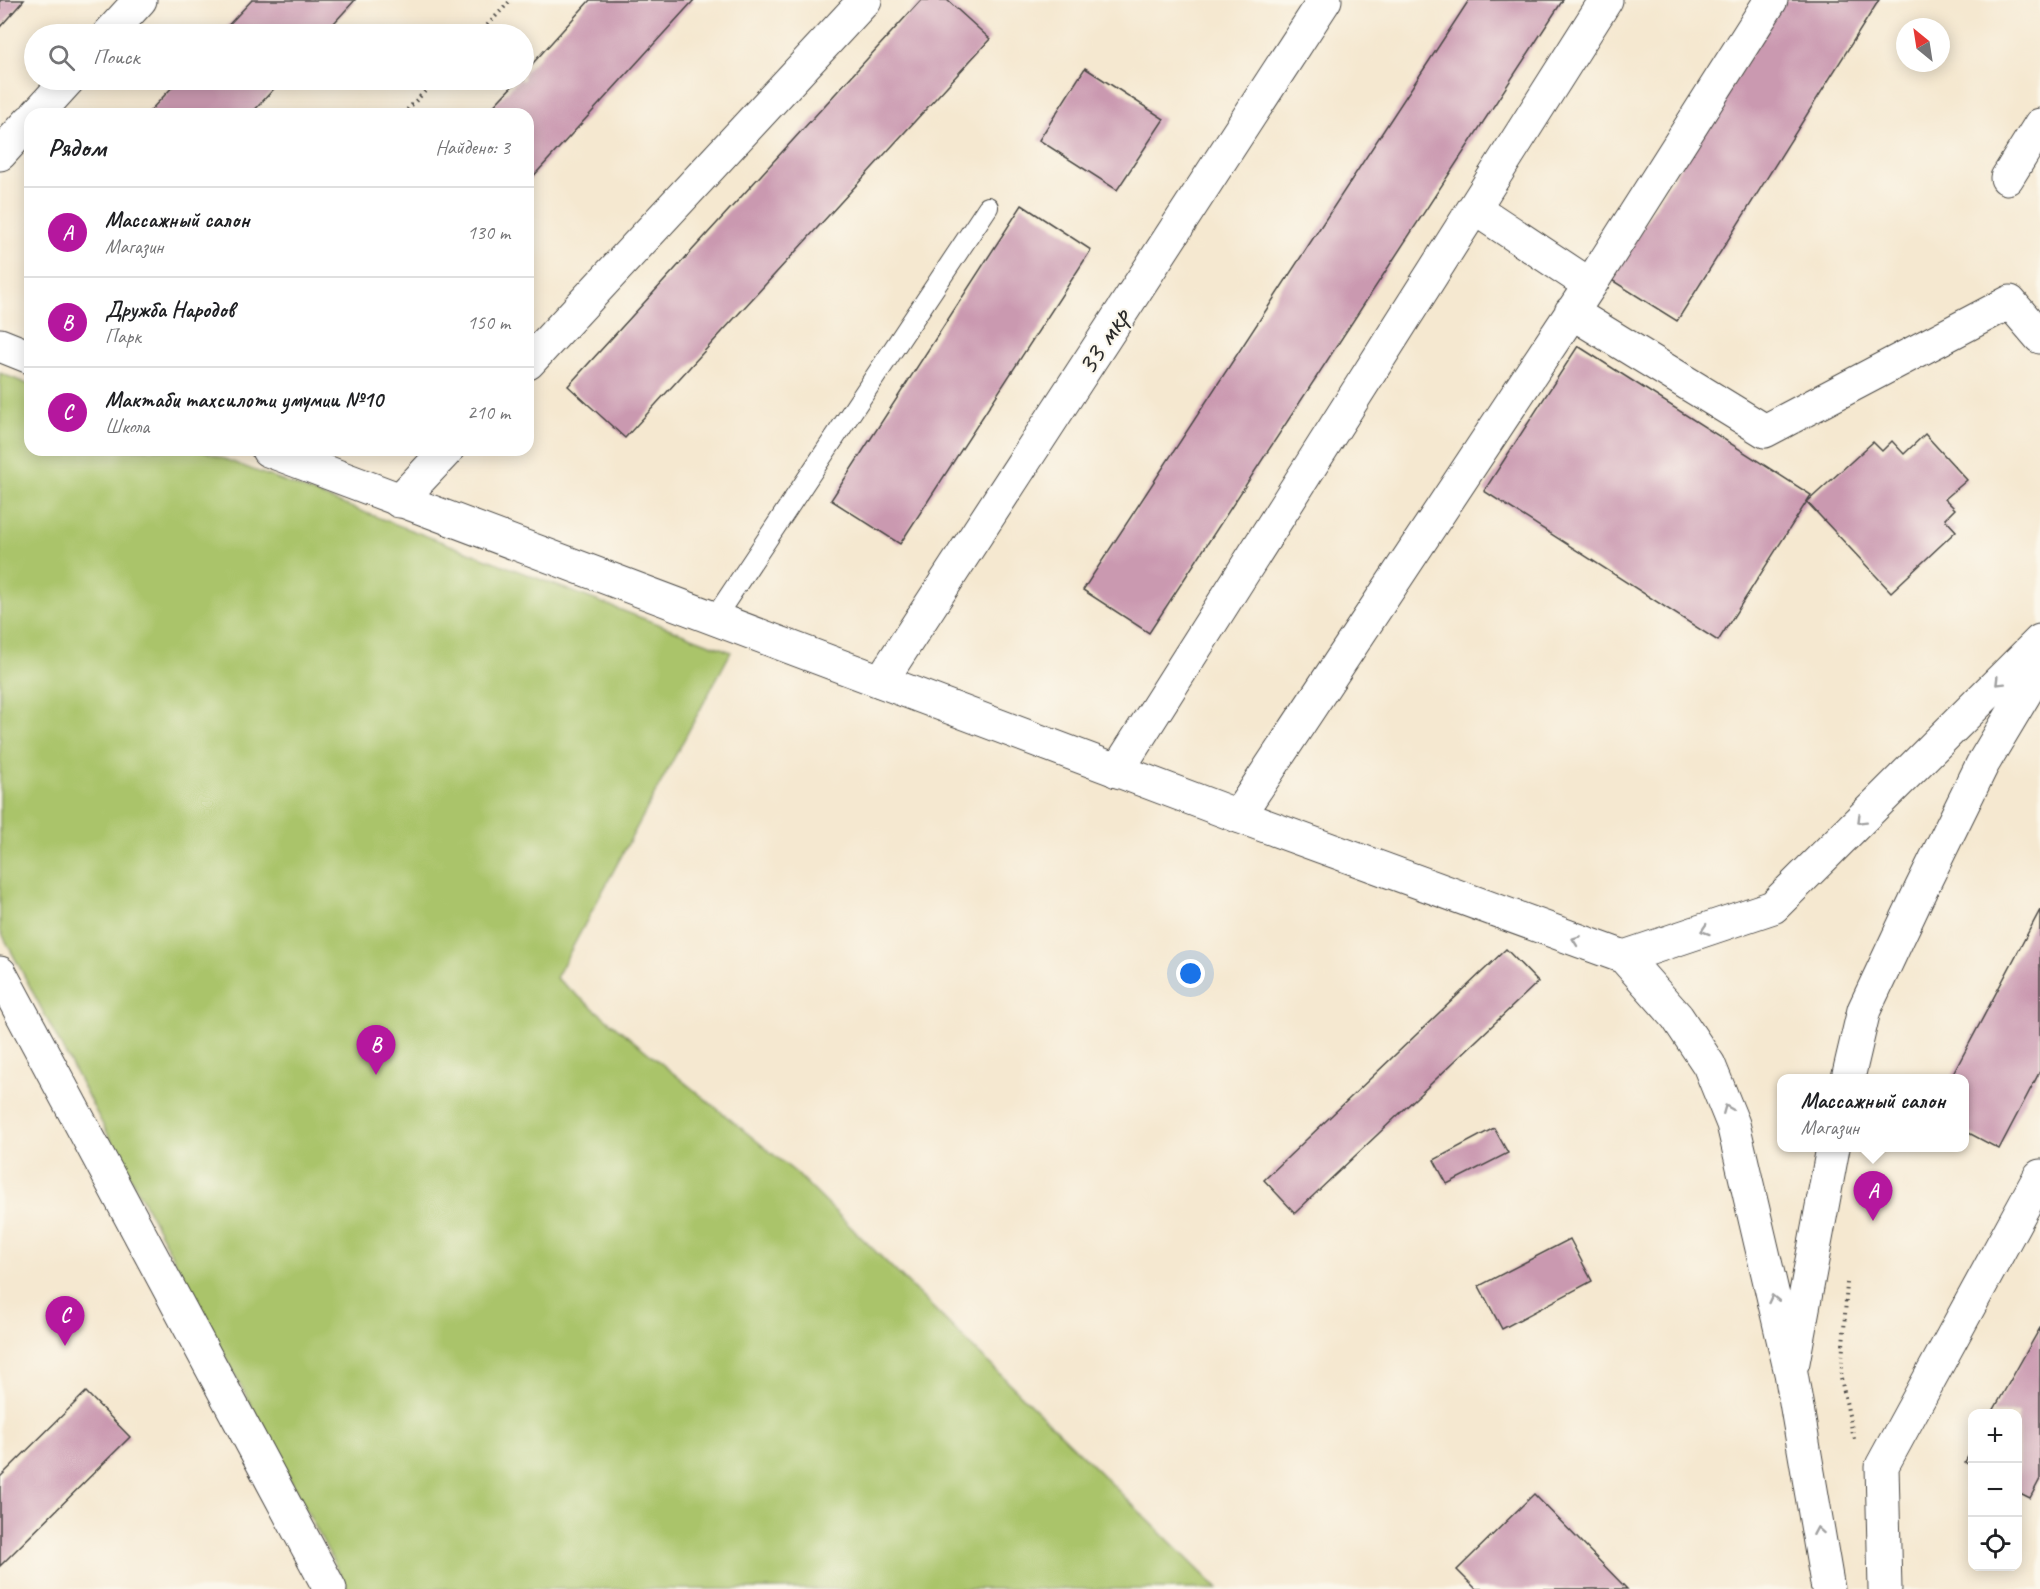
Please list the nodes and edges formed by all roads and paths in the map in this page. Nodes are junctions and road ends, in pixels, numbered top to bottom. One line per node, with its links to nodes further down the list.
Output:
1 (140, 0): 7 (street)
2 (511, 0): 8 (path)
3 (865, 0): 24 (street)
4 (1325, 0): 31 (street, 33 мкр)
5 (1606, 0): 18 (street)
6 (1771, 0): 19 (street)
7 (118, 24)
8 (488, 24)
9 (59, 90): 11 (street)
10 (426, 90): 12 (path)
11 (42, 108)
12 (409, 108)
13 (2040, 125): 16 (street)
14 (24, 128): 15 (street)
15 (0, 154)
16 (2007, 178)
17 (988, 207): 28 (lane)
18 (1474, 208): 19 (street); 32 (street)
19 (1590, 285): 20 (street)
20 (1571, 312): 21 (street); 33 (street)
21 (2040, 337)
22 (0, 345): 23 (street)
23 (24, 355)
24 (534, 357)
25 (283, 456): 27 (street)
26 (441, 456): 27 (street)
27 (399, 501): 28 (street)
28 (714, 619): 31 (street)
29 (2040, 641): 34 (street, one-way to 34)
30 (2040, 668): 36 (street)
31 (881, 681): 32 (street)
32 (1117, 771): 33 (street)
33 (1238, 816): 34 (street, one-way to 33)
34 (1624, 957): 40 (street, one-way to 34)
35 (0, 973): 42 (street)
36 (1849, 1074)
37 (1832, 1152): 40 (street)
38 (2040, 1176): 44 (street)
39 (1848, 1271): 41 (path)
40 (1791, 1372): 43 (street, one-way to 40)
41 (1854, 1442)
42 (330, 1589)
43 (1828, 1589)
44 (1885, 1589)

